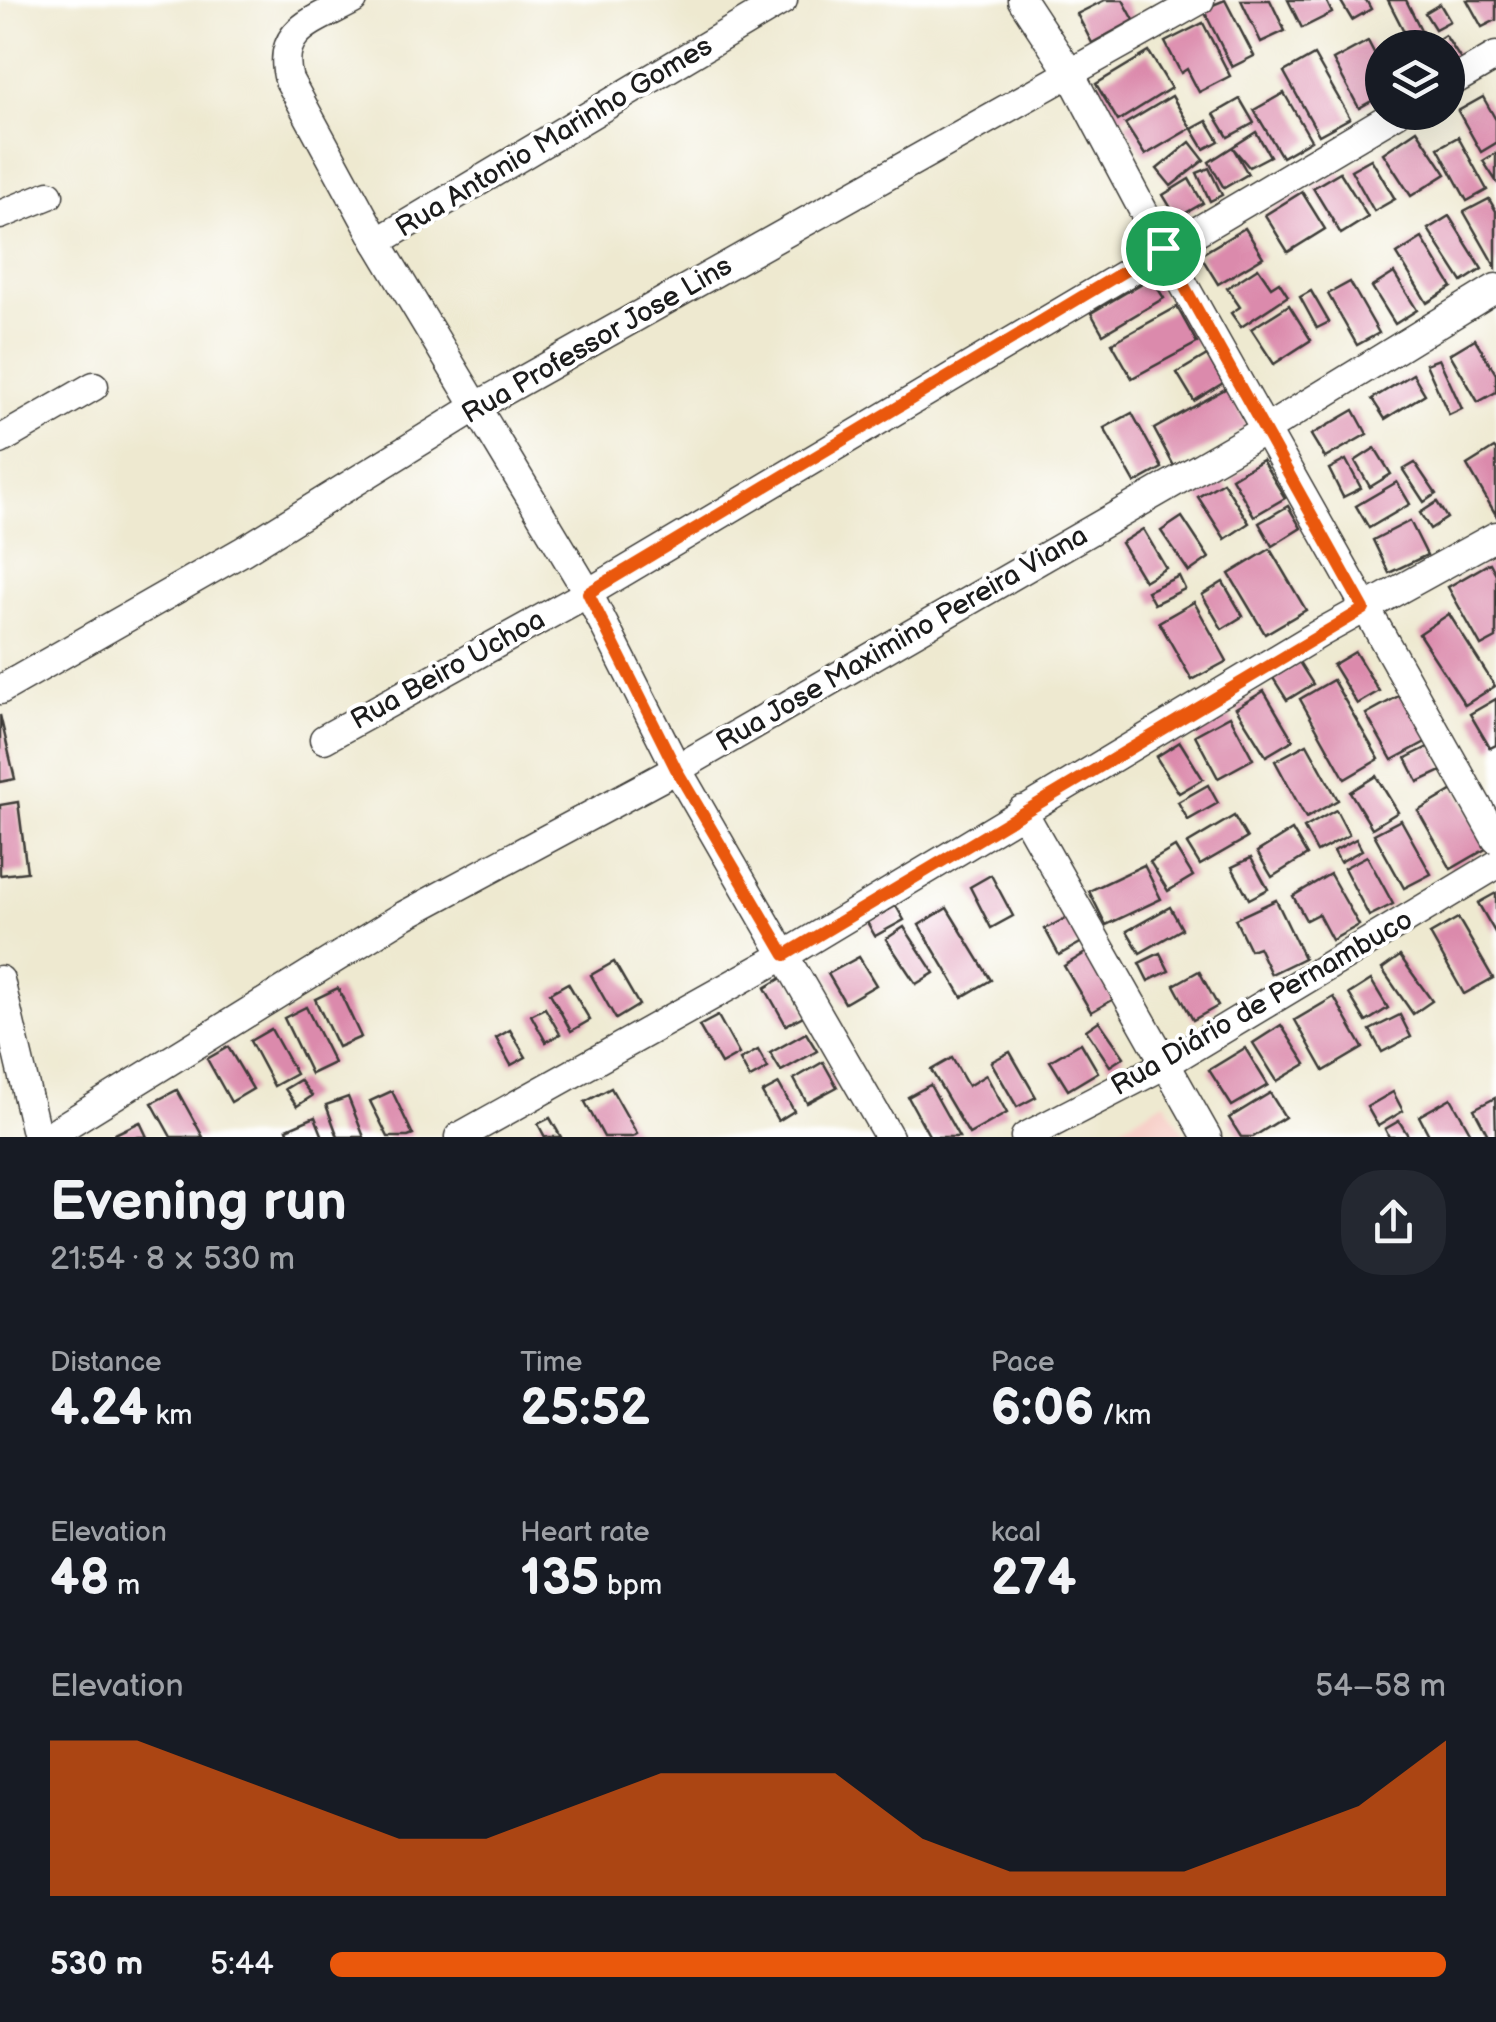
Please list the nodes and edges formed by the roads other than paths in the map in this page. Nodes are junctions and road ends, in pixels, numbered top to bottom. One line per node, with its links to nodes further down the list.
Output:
1 (353, 0): 11 (street)
2 (783, 0): 11 (street, Rua Antonio Marinho Gomes)
3 (1022, 0): 6 (street)
4 (1200, 0): 6 (street, Rua Professor Jose Lins)
5 (1496, 56): 7 (street)
6 (1070, 74): 12 (street); 15 (street, Rua Professor Jose Lins)
7 (1465, 74)
8 (1367, 130): 12 (street, Rua Beiro Uchoa)
9 (49, 194): 10 (street)
10 (0, 216)
11 (377, 242): 15 (street)
12 (1163, 248): 16 (street); 19 (street, Rua Beiro Uchoa)
13 (1496, 288): 16 (street, Rua Jose Maximino Pereira Viana)
14 (94, 386): 17 (street)
15 (479, 405): 19 (street); 21 (street, Rua Professor Jose Lins)
16 (1265, 430): 20 (street); 23 (street, Rua Jose Maximino Pereira Viana)
17 (0, 440)
18 (1496, 536): 20 (street)
19 (588, 593): 22 (street, Rua Beiro Uchoa); 23 (street)
20 (1364, 609): 24 (street); 25 (street)
21 (0, 690)
22 (324, 739)
23 (676, 769): 27 (street); 31 (street, Rua Jose Maximino Pereira Viana)
24 (1022, 810): 27 (street); 29 (street)
25 (1496, 839)
26 (1496, 865): 29 (street, Rua Diário de Pernambuco)
27 (785, 955): 32 (street); 33 (street)
28 (0, 980): 30 (street)
29 (1162, 1066): 34 (street, Rua Diário de Pernambuco); 35 (street)
30 (37, 1137)
31 (48, 1137)
32 (459, 1137)
33 (888, 1137)
34 (1025, 1137)
35 (1206, 1137)

